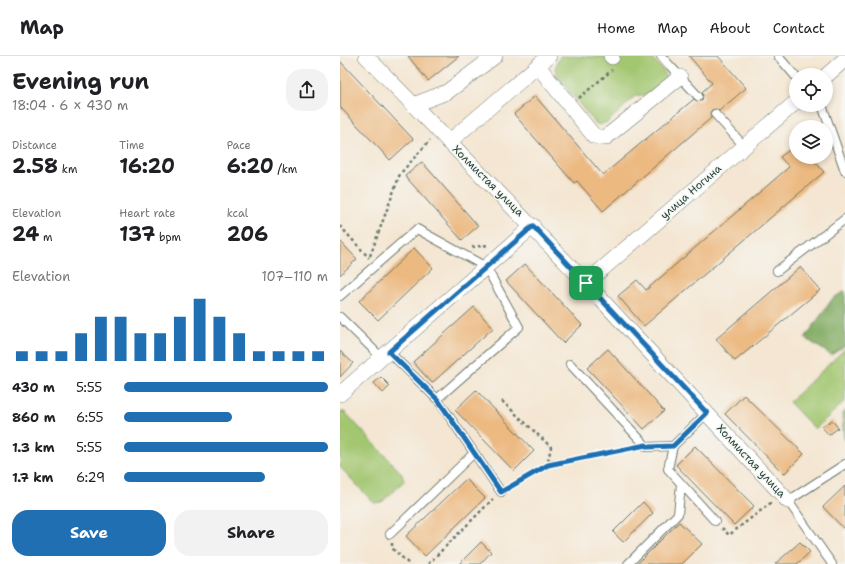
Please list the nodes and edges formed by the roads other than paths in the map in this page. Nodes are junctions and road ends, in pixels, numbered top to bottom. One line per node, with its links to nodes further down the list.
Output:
1 (366, 56): 12 (street, Холмистая улица)
2 (495, 56): 12 (street)
3 (549, 56): 7 (street)
4 (661, 56): 10 (lane)
5 (778, 56): 8 (lane)
6 (845, 59): 9 (street)
7 (538, 66): 10 (street); 16 (street)
8 (789, 68)
9 (833, 70)
10 (680, 77): 11 (lane)
11 (698, 96)
12 (413, 105): 16 (street, Холмистая улица)
13 (789, 108): 17 (street, улица Ногина)
14 (824, 112): 18 (lane)
15 (715, 114): 17 (lane)
16 (449, 142): 20 (street, Холмистая улица)
17 (744, 146): 23 (street, улица Ногина)
18 (845, 171)
19 (845, 219): 22 (lane)
20 (533, 226): 21 (street); 23 (street, Холмистая улица)
21 (486, 267): 24 (lane); 26 (street); 29 (lane)
22 (777, 271)
23 (586, 283): 30 (street, Холмистая улица)
24 (340, 296)
25 (340, 317): 26 (lane)
26 (385, 355): 28 (street); 29 (lane)
27 (570, 364): 31 (lane)
28 (340, 394)
29 (437, 399): 32 (lane)
30 (707, 413): 31 (lane); 36 (street, Холмистая улица)
31 (673, 446): 34 (lane)
32 (474, 453): 35 (lane); 38 (lane)
33 (845, 464): 36 (lane)
34 (681, 484): 37 (lane); 39 (lane)
35 (501, 492)
36 (785, 497): 40 (lane)
37 (715, 521)
38 (390, 534)
39 (628, 564)
40 (832, 564)

